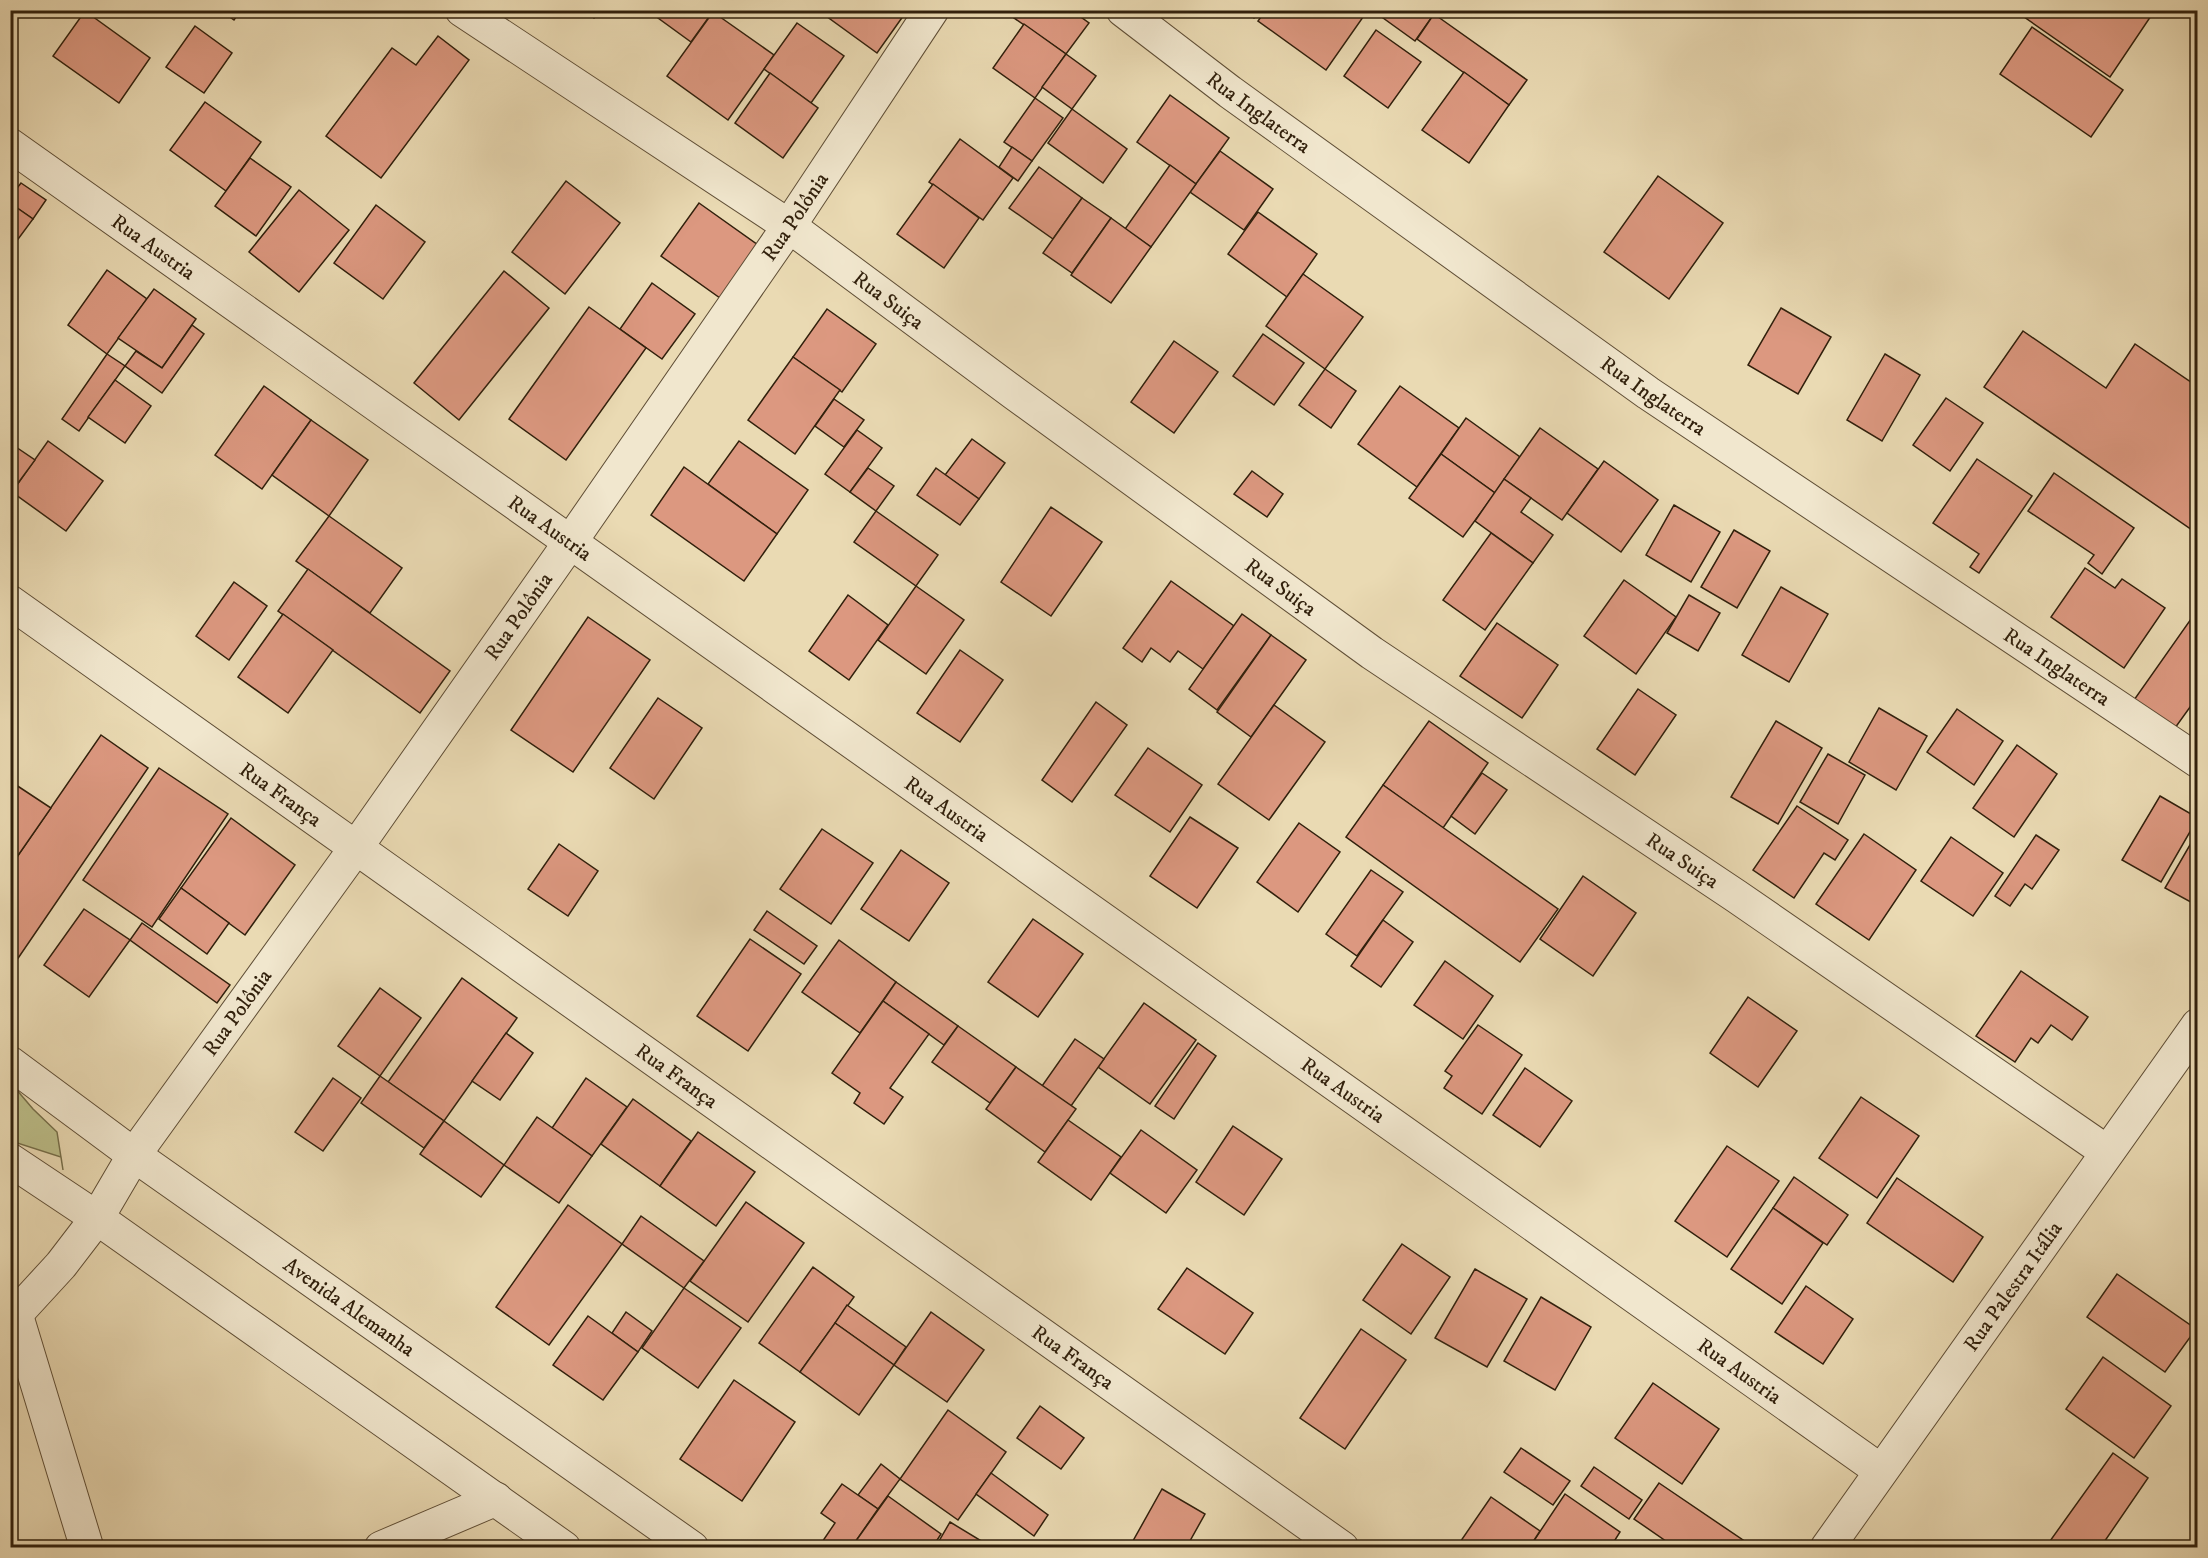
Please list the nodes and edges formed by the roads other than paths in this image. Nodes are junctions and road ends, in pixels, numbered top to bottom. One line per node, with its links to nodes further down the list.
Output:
1 (462, 10): 5 (street, Rua Suiça)
2 (932, 10): 5 (street, Rua Polônia)
3 (1123, 10): 8 (street, Rua Inglaterra)
4 (10, 145): 6 (street, Rua Austria)
5 (789, 226): 6 (street, Rua Polônia); 12 (street, Rua Suiça)
6 (571, 541): 9 (street, Rua Polônia); 17 (street, Rua Austria)
7 (10, 602): 9 (street, Rua França)
8 (2198, 762)
9 (355, 849): 13 (street, Rua Polônia); 23 (street, Rua França)
10 (2198, 1025): 12 (street, Rua Palestra Itália)
11 (10, 1063): 13 (street, Avenida Alemanha)
12 (2107, 1152): 17 (street, Rua Palestra Itália)
13 (134, 1155): 15 (street, Rua Polônia); 22 (street, Avenida Alemanha)
14 (10, 1160): 15 (street)
15 (97, 1218): 16 (street, Rua Polônia); 18 (street)
16 (13, 1315): 19 (street)
17 (1881, 1471): 24 (street, Rua Palestra Itália)
18 (496, 1499): 20 (street); 21 (street)
19 (87, 1548)
20 (381, 1548)
21 (564, 1548)
22 (692, 1548)
23 (1342, 1548)
24 (1827, 1548)

